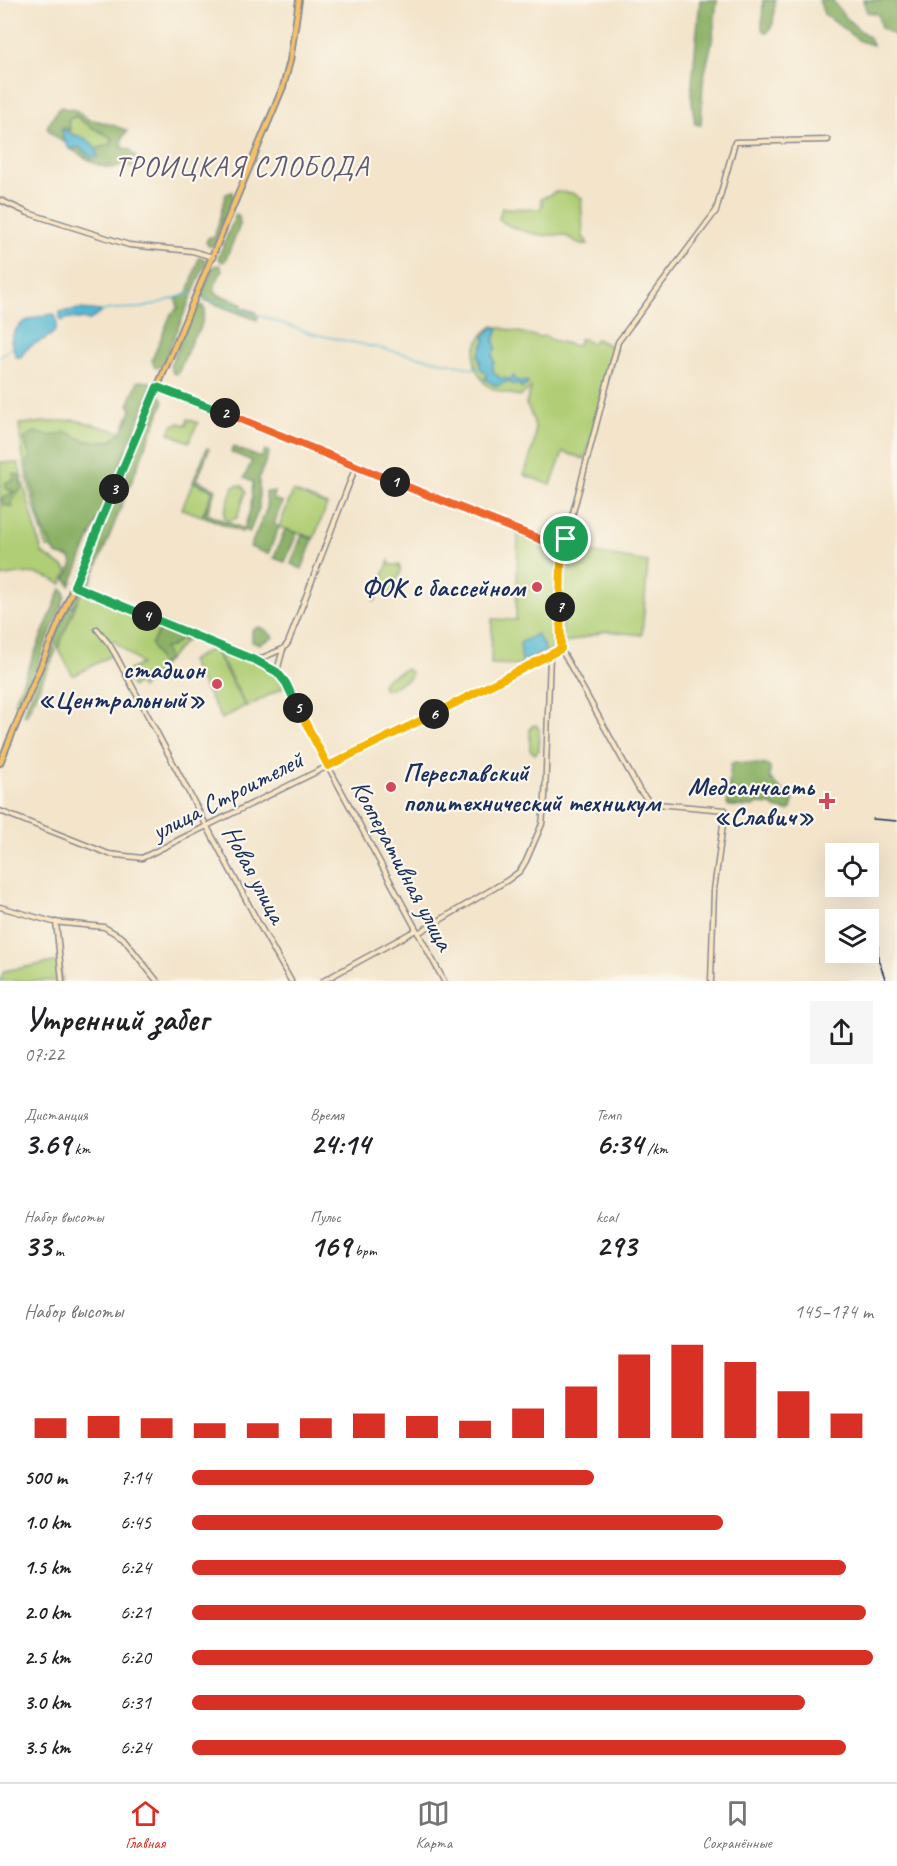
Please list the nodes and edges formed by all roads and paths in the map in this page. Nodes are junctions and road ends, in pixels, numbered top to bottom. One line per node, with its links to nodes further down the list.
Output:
1 (299, 0): 4 (main road)
2 (828, 140): 7 (street)
3 (0, 201): 4 (street)
4 (213, 257): 5 (main road)
5 (157, 387): 6 (street); 8 (main road)
6 (356, 466): 7 (street); 10 (street)
7 (562, 546): 11 (street)
8 (74, 586): 14 (street); 18 (main road)
9 (96, 629): 21 (street, Новая улица)
10 (283, 649): 12 (street); 15 (street)
11 (561, 649): 13 (street, улица Строителей); 30 (street)
12 (270, 655): 14 (street); 15 (street); 16 (street)
13 (550, 655): 19 (street, улица Строителей); 24 (street)
14 (257, 661): 16 (street)
15 (278, 664): 16 (street); 17 (street)
16 (267, 666): 17 (street)
17 (277, 672): 19 (street, Кооперативная улица)
18 (0, 763)
19 (328, 766): 21 (street, улица Строителей); 24 (street, Кооперативная улица)
20 (0, 810): 21 (street, улица Строителей)
21 (208, 826): 27 (street, Новая улица)
22 (0, 907): 23 (street)
23 (56, 922): 25 (street); 26 (street)
24 (417, 931): 28 (street); 29 (street, Кооперативная улица)
25 (62, 981)
26 (158, 981)
27 (291, 981)
28 (323, 981)
29 (444, 981)
30 (711, 981)

